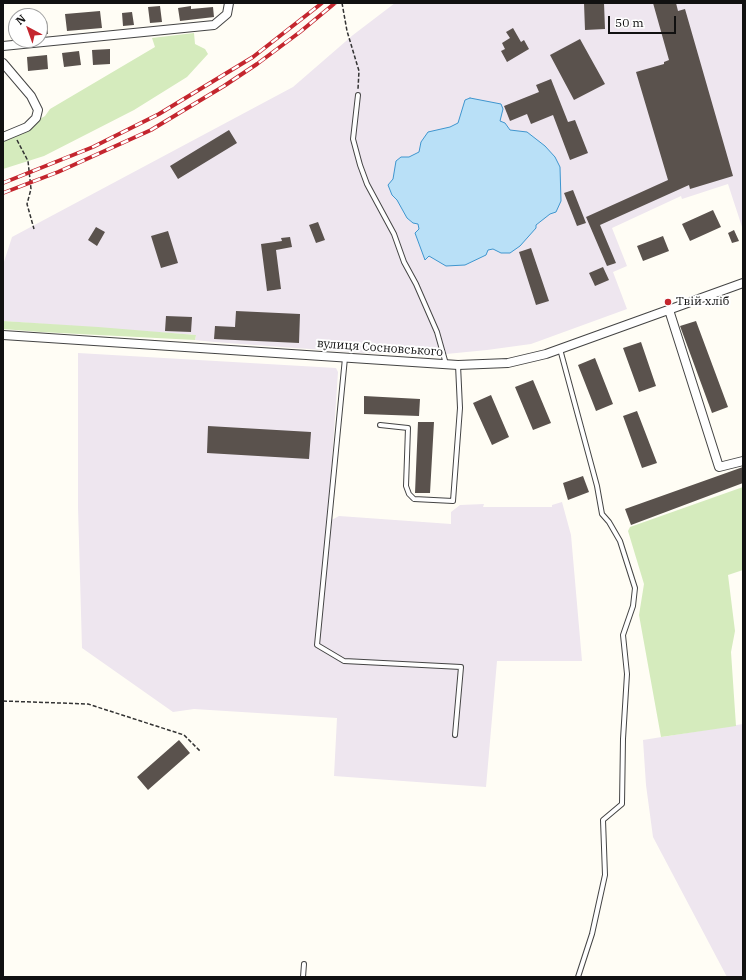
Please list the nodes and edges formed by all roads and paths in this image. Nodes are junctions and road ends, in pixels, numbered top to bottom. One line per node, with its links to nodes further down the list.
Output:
1 (229, 3): 3 (street)
2 (342, 3): 5 (path)
3 (3, 46)
4 (3, 63): 6 (street)
5 (358, 95): 14 (lane)
6 (14, 133): 7 (street); 8 (path)
7 (3, 137)
8 (34, 229)
9 (743, 283): 10 (street, вулиця Сосновського)
10 (669, 310): 12 (street, вулиця Сосновського); 17 (street)
11 (3, 335): 13 (street, вулиця Сосновського)
12 (560, 350): 15 (street, вулиця Сосновського); 23 (lane)
13 (345, 358): 14 (street, вулиця Сосновського); 19 (lane)
14 (446, 365): 15 (street, вулиця Сосновського)
15 (458, 365): 16 (lane)
16 (380, 425)
17 (743, 461)
18 (3, 700): 20 (path)
19 (455, 735)
20 (201, 752)
21 (304, 964): 22 (lane)
22 (303, 977)
23 (578, 977)

